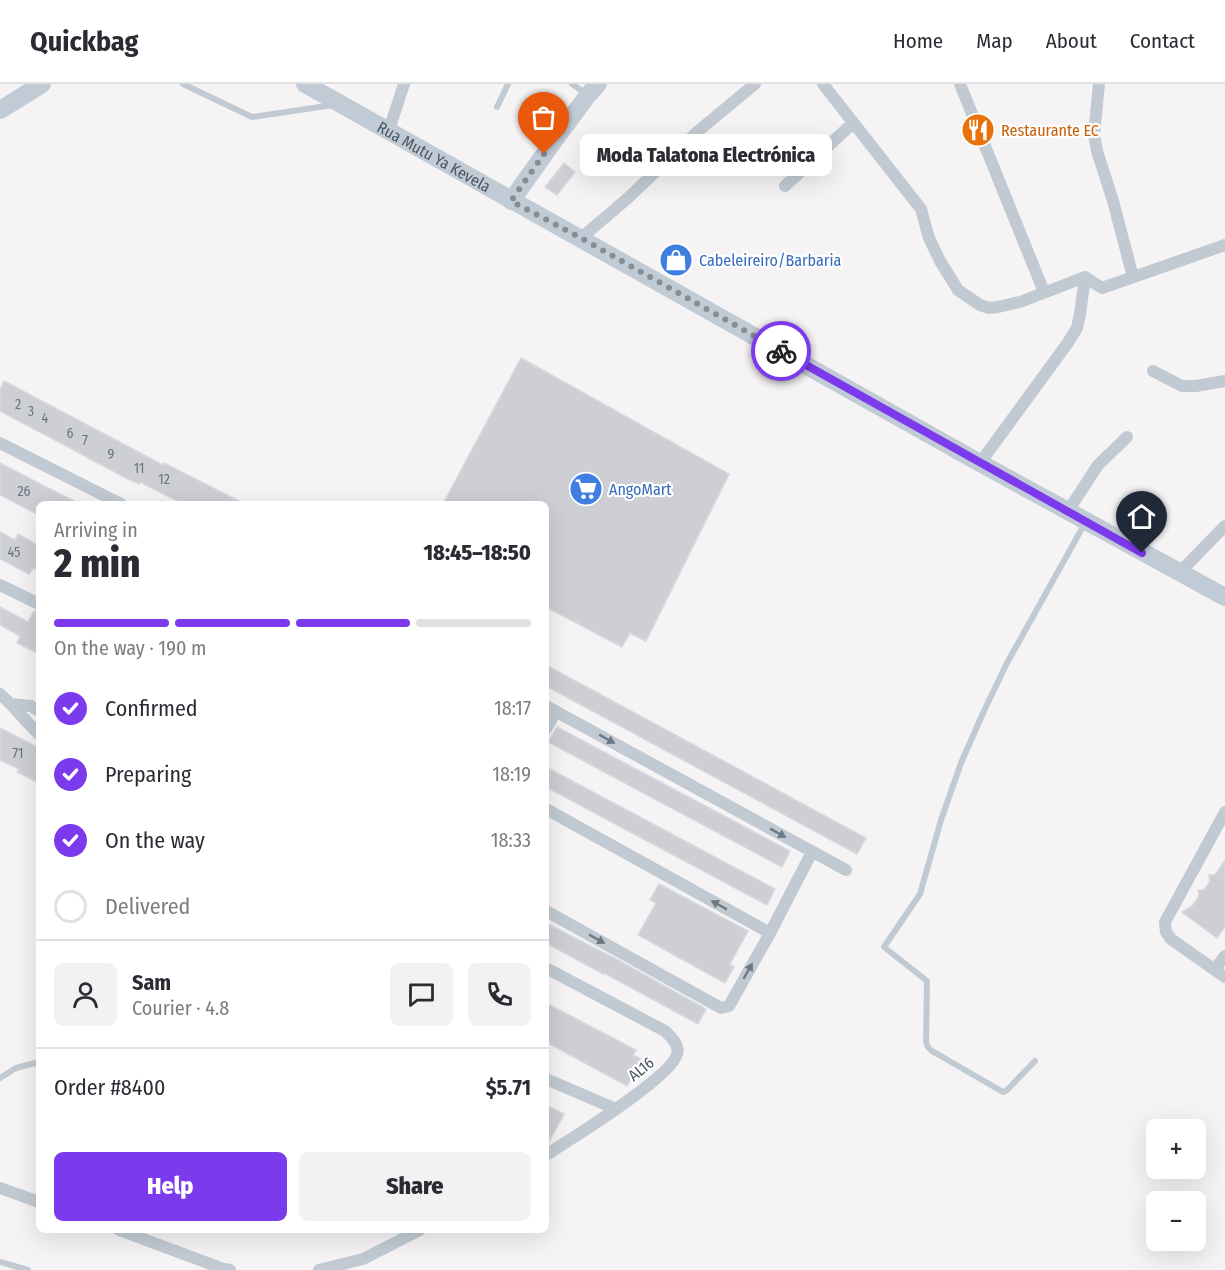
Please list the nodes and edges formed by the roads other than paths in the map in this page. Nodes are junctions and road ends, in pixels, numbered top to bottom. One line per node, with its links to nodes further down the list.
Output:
1 (42, 84): 14 (main road)
2 (183, 84): 12 (lane)
3 (404, 84): 16 (street)
4 (508, 84): 13 (lane)
5 (572, 84): 11 (lane)
6 (755, 84): 19 (street)
7 (823, 84): 15 (street)
8 (960, 84): 23 (street)
9 (1099, 84): 22 (street)
10 (311, 86): 12 (main road, Rua Mutu Ya Kevela)
11 (593, 89): 18 (main road)
12 (340, 104): 16 (main road, Rua Mutu Ya Kevela)
13 (497, 107)
14 (0, 110)
15 (853, 123): 17 (street); 23 (street)
16 (389, 130): 18 (main road, Rua Mutu Ya Kevela)
17 (785, 186)
18 (511, 201): 19 (main road, Rua Mutu Ya Kevela)
19 (581, 238): 28 (main road, Rua Mutu Ya Kevela)
20 (1225, 245): 22 (street)
21 (1085, 277): 22 (street); 23 (street); 28 (street)
22 (1133, 277)
23 (1044, 292)
24 (1153, 371): 25 (street)
25 (1225, 381)
26 (1127, 438): 30 (street)
27 (0, 443): 29 (street)
28 (980, 463): 30 (main road, Rua Mutu Ya Kevela)
29 (115, 501)
30 (1068, 511): 31 (main road, Rua Mutu Ya Kevela)
31 (1086, 521): 33 (main road, Rua Mutu Ya Kevela); 51 (lane)
32 (1225, 526): 33 (street)
33 (1179, 573): 35 (main road, Rua Mutu Ya Kevela)
34 (0, 585): 36 (street)
35 (1225, 597)
36 (36, 603)
37 (0, 694): 38 (street)
38 (12, 704): 40 (street); 41 (street)
39 (551, 708): 44 (street, one-way to 44)
40 (36, 709)
41 (36, 731)
42 (549, 810): 47 (street, one-way to 42)
43 (1225, 812): 50 (street)
44 (812, 852): 45 (street); 47 (street)
45 (846, 870)
46 (549, 913): 47 (street, one-way to 47)
47 (770, 933)
48 (1225, 956): 50 (street)
49 (549, 970): 55 (street, AL16)
50 (1220, 973)
51 (1035, 1060)
52 (36, 1063): 53 (lane)
53 (0, 1078)
54 (549, 1080): 55 (street)
55 (616, 1109): 56 (street, AL16)
56 (549, 1153)
57 (0, 1188): 58 (street)
58 (36, 1201)
59 (127, 1233): 63 (street)
60 (414, 1233): 64 (street)
61 (0, 1262): 62 (lane)
62 (28, 1270)
63 (230, 1270)
64 (319, 1270)

